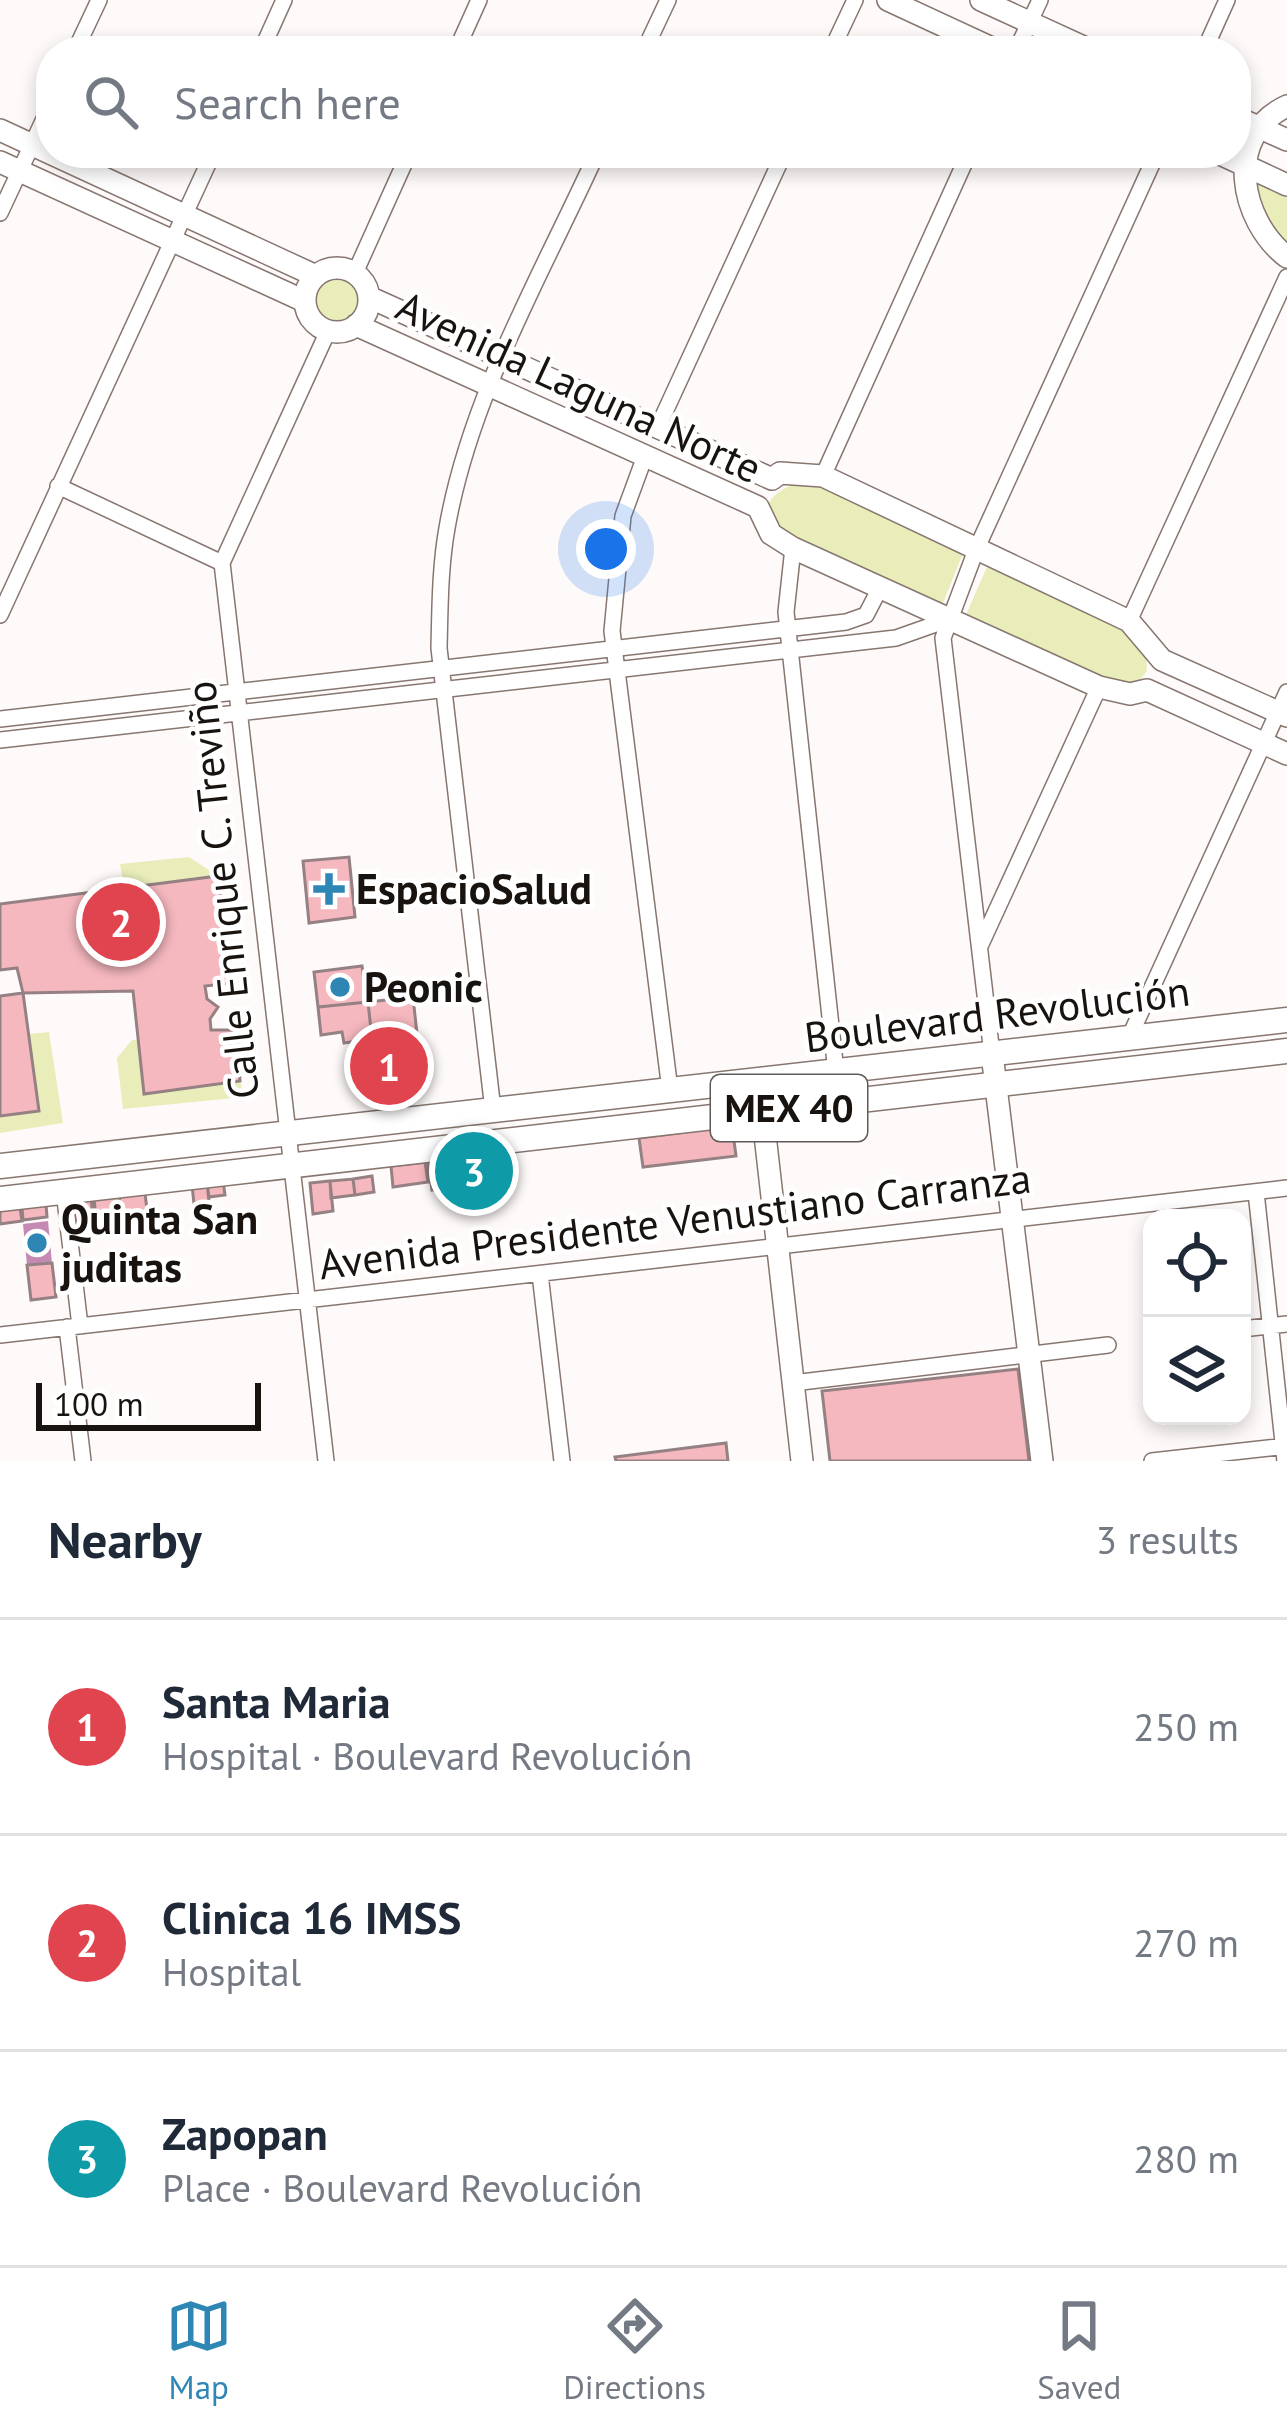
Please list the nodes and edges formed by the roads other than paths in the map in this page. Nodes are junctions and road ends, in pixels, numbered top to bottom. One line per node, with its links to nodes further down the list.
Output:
1 (99, 0): 11 (street)
2 (284, 0): 12 (street)
3 (479, 0): 13 (street)
4 (668, 0): 14 (street)
5 (855, 0): 15 (street)
6 (888, 0): 16 (street)
7 (981, 0): 10 (street)
8 (1040, 0): 10 (street)
9 (1227, 0): 19 (street)
10 (1030, 22): 17 (street); 18 (street)
11 (83, 36)
12 (267, 36)
13 (463, 36)
14 (651, 36)
15 (838, 36)
16 (966, 36)
17 (1023, 36)
18 (1060, 36)
19 (1211, 36)
20 (1287, 106): 22 (street)
21 (1251, 124): 22 (street)
22 (1259, 128): 25 (street); 28 (street)
23 (0, 130): 26 (street)
24 (36, 136): 26 (street)
25 (1287, 140)
26 (32, 145): 27 (street); 29 (street)
27 (36, 147)
28 (1251, 148)
29 (10, 167): 40 (street); 42 (street)
30 (82, 168): 41 (street)
31 (206, 168): 41 (street)
32 (402, 168): 44 (street)
33 (591, 168): 51 (street)
34 (777, 168): 53 (street)
35 (962, 168): 55 (street)
36 (1150, 168): 60 (street)
37 (1245, 168): 43 (street)
38 (1250, 168): 39 (street)
39 (1287, 185)
40 (0, 213)
41 (184, 215): 42 (street); 45 (street)
42 (172, 241): 48 (street); 57 (street)
43 (1287, 257)
44 (355, 273): 45 (street); 47 (street)
45 (316, 276): 48 (street)
46 (1287, 277): 65 (street)
47 (371, 298): 49 (street); 51 (street, Avenida Laguna Norte)
48 (302, 301): 50 (street)
49 (356, 325): 50 (street); 52 (street, Avenida Laguna Norte)
50 (328, 331): 61 (street)
51 (503, 357): 52 (street); 53 (street, Avenida Laguna Norte)
52 (490, 386): 54 (street, Avenida Laguna Norte); 70 (street)
53 (658, 427): 56 (street, Avenida Laguna Norte)
54 (645, 456): 58 (street, Avenida Laguna Norte); 67 (street)
55 (823, 476): 56 (street, Avenida Laguna Norte); 60 (street, Avenida Laguna Norte)
56 (772, 479): 58 (street)
57 (58, 486): 61 (street); 63 (street)
58 (758, 507): 59 (street, Avenida Laguna Norte)
59 (793, 548): 62 (street, Avenida Laguna Norte); 66 (street)
60 (976, 550): 64 (street); 65 (street, Avenida Laguna Norte)
61 (222, 563): 75 (street, Calle Enrique C. Treviño)
62 (880, 587): 64 (street, Avenida Laguna Norte); 66 (street)
63 (0, 615)
64 (950, 619): 68 (street); 72 (street, Avenida Laguna Norte); 82 (street)
65 (1129, 621): 69 (street, Avenida Laguna Norte)
66 (788, 628): 67 (street); 68 (street)
67 (614, 648): 70 (street); 71 (street)
68 (790, 651): 71 (street); 87 (street)
69 (1162, 660): 74 (street); 76 (street, Avenida Laguna Norte)
70 (441, 668): 73 (street); 75 (street)
71 (616, 670): 73 (street); 90 (street)
72 (1099, 687): 74 (street, Avenida Laguna Norte); 82 (street)
73 (443, 690): 77 (street); 91 (street)
74 (1147, 690): 80 (street, Avenida Laguna Norte)
75 (236, 692): 77 (street, Calle Enrique C. Treviño); 78 (street)
76 (1284, 707): 80 (street)
77 (238, 713): 79 (street); 93 (street, Calle Enrique C. Treviño)
78 (5, 716)
79 (0, 740)
80 (1264, 743): 81 (street, Avenida Laguna Norte); 84 (street)
81 (1287, 754)
82 (980, 947): 86 (street)
83 (1287, 1020): 84 (main road, Boulevard Revolución / MEX 40)
84 (1129, 1038): 86 (main road, Boulevard Revolución / MEX 40)
85 (1287, 1051): 89 (main road, MEX 40)
86 (992, 1054): 87 (main road, Boulevard Revolución / MEX 40); 89 (street)
87 (836, 1072): 88 (main road, Boulevard Revolución / MEX 40)
88 (759, 1082): 90 (main road, Boulevard Revolución / MEX 40); 92 (street)
89 (996, 1084): 92 (main road, MEX 40); 100 (street)
90 (670, 1090): 91 (main road, Boulevard Revolución / MEX 40)
91 (494, 1110): 93 (main road, Boulevard Revolución / MEX 40)
92 (762, 1111): 94 (main road, MEX 40); 101 (street)
93 (286, 1134): 94 (street, Calle Enrique C. Treviño); 95 (main road, Boulevard Revolución / MEX 40)
94 (292, 1163): 97 (main road, MEX 40); 103 (street, Calle Enrique C. Treviño)
95 (0, 1166)
96 (1287, 1188): 98 (street, Avenida Presidente Venustiano Carranza)
97 (64, 1191): 99 (main road, MEX 40); 105 (street)
98 (1256, 1192): 100 (street, Avenida Presidente Venustiano Carranza); 104 (street)
99 (0, 1199)
100 (1012, 1219): 101 (street, Avenida Presidente Venustiano Carranza); 108 (street)
101 (777, 1246): 102 (street, Avenida Presidente Venustiano Carranza); 109 (street)
102 (540, 1274): 103 (street, Avenida Presidente Venustiano Carranza); 113 (street)
103 (307, 1300): 105 (street, Avenida Presidente Venustiano Carranza); 112 (street, Calle Enrique C. Treviño)
104 (1279, 1324): 110 (street)
105 (74, 1326): 106 (street, Avenida Presidente Venustiano Carranza); 111 (street)
106 (0, 1335)
107 (1108, 1345): 108 (street)
108 (1029, 1354): 109 (street); 115 (street)
109 (793, 1383): 114 (street)
110 (1285, 1451): 116 (street)
111 (82, 1461)
112 (326, 1461)
113 (562, 1461)
114 (802, 1461)
115 (1042, 1461)
116 (1152, 1461)

